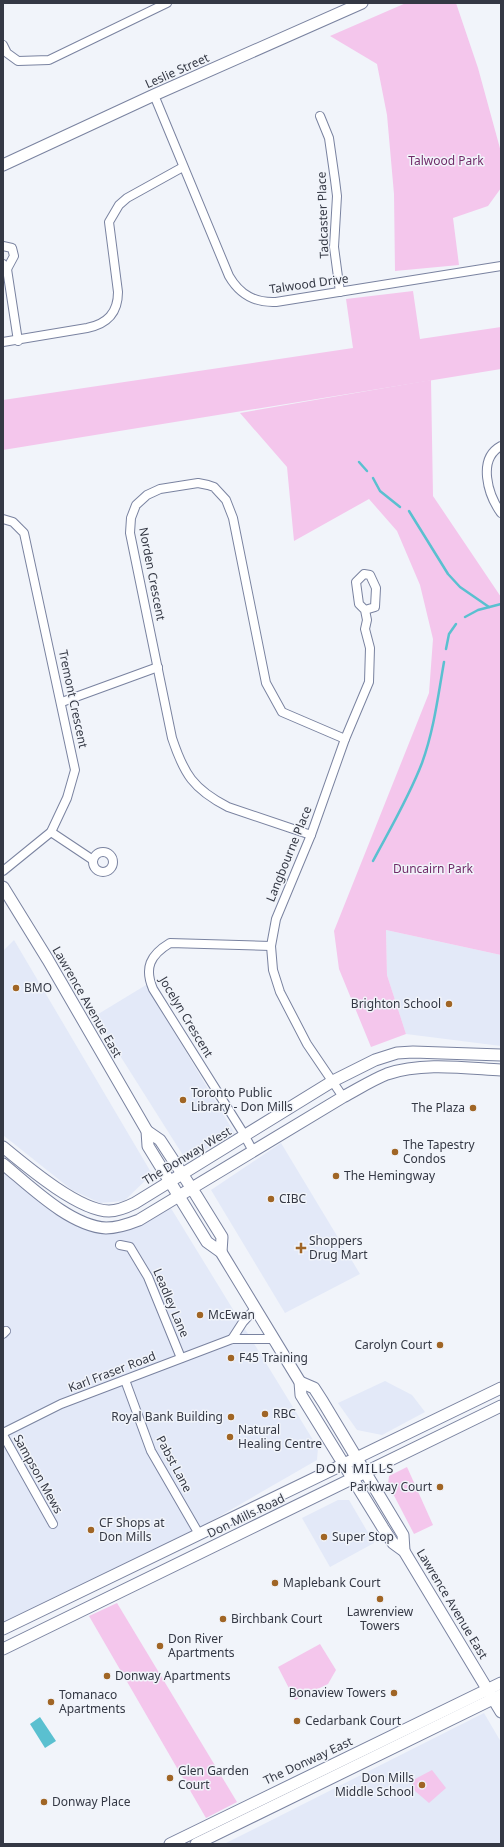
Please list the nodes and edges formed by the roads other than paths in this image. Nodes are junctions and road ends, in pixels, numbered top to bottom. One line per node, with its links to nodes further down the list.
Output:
1 (167, 3): 3 (street)
2 (362, 3): 4 (main road, Leslie Street)
3 (3, 44)
4 (154, 95): 6 (main road, Leslie Street); 7 (street, Talwood Drive)
5 (320, 116): 11 (street, Tadcaster Place)
6 (3, 165)
7 (183, 167): 11 (street, Talwood Drive); 12 (street)
8 (3, 246): 10 (street)
9 (501, 266): 11 (street, Talwood Drive)
10 (5, 267): 12 (street)
11 (340, 292)
12 (18, 340): 13 (street)
13 (3, 342)
14 (501, 446): 15 (street)
15 (501, 513)
16 (3, 519): 19 (street, Tremont Crescent)
17 (365, 610): 20 (street, Langbourne Place)
18 (158, 667): 19 (street); 20 (street, Norden Crescent); 22 (street, Norden Crescent)
19 (62, 702): 21 (street, Tremont Crescent)
20 (345, 739): 22 (street, Langbourne Place)
21 (51, 832): 23 (street); 24 (street, Tremont Crescent)
22 (311, 835): 26 (street, Langbourne Place)
23 (93, 860)
24 (3, 871)
25 (3, 887): 33 (main road, Lawrence Avenue East)
26 (271, 946): 31 (street, Langbourne Place); 34 (street, Jocelyn Crescent)
27 (433, 1052): 28 (main road, The Donway West); 29 (main road); 31 (main road, The Donway West)
28 (501, 1055)
29 (433, 1068): 30 (main road); 32 (main road)
30 (501, 1070)
31 (333, 1081): 32 (street, Langbourne Place); 34 (main road, The Donway West)
32 (343, 1097): 36 (main road)
33 (147, 1131): 38 (main road, Lawrence Avenue East); 39 (main road, Lawrence Avenue East)
34 (245, 1136): 36 (street, Jocelyn Crescent); 38 (main road, The Donway West)
35 (4, 1149): 40 (main road, The Donway West)
36 (253, 1151): 41 (main road)
37 (3, 1164): 42 (main road)
38 (182, 1173): 39 (main road, The Donway West); 41 (main road, Lawrence Avenue East)
39 (170, 1181): 40 (main road, The Donway West); 43 (main road, Lawrence Avenue East)
40 (49, 1182): 42 (main road)
41 (191, 1187): 43 (main road); 45 (main road, Lawrence Avenue East)
42 (40, 1195): 43 (main road)
43 (179, 1195): 45 (main road, Lawrence Avenue East)
44 (120, 1244): 49 (street, Leadley Lane)
45 (221, 1252): 46 (main road, Lawrence Avenue East)
46 (255, 1309): 47 (street); 48 (main road, Lawrence Avenue East)
47 (232, 1339): 48 (street, Karl Fraser Road); 49 (street, Karl Fraser Road)
48 (273, 1339): 51 (main road, Lawrence Avenue East)
49 (181, 1358): 50 (street, Karl Fraser Road)
50 (125, 1380): 54 (street, Karl Fraser Road); 60 (street, Pabst Lane)
51 (300, 1382): 55 (main road, Lawrence Avenue East); 56 (main road, Lawrence Avenue East)
52 (501, 1388): 55 (main road, Don Mills Road)
53 (501, 1406): 57 (main road, Don Mills Road)
54 (3, 1434): 59 (street, Sampson Mews)
55 (356, 1457): 56 (main road, Don Mills Road); 57 (main road, Lawrence Avenue East)
56 (343, 1463): 58 (main road, Lawrence Avenue East); 60 (main road, Don Mills Road)
57 (366, 1473): 58 (main road, Don Mills Road); 61 (main road, Lawrence Avenue East)
58 (353, 1479): 61 (main road, Lawrence Avenue East); 63 (main road, Don Mills Road)
59 (53, 1524)
60 (199, 1534): 62 (main road, Don Mills Road)
61 (404, 1551): 65 (main road, Lawrence Avenue East)
62 (3, 1629)
63 (3, 1649)
64 (501, 1683): 65 (main road, The Donway East)
65 (494, 1694): 66 (main road, Lawrence Avenue East); 67 (main road, The Donway East); 68 (main road, The Donway East)
66 (501, 1712)
67 (350, 1756): 68 (main road); 69 (main road, The Donway East)
68 (355, 1767): 70 (main road, The Donway East)
69 (269, 1794): 70 (main road); 71 (main road, The Donway East)
70 (275, 1807): 71 (main road, The Donway East)
71 (193, 1841): 72 (main road, The Donway East)
72 (170, 1844)

